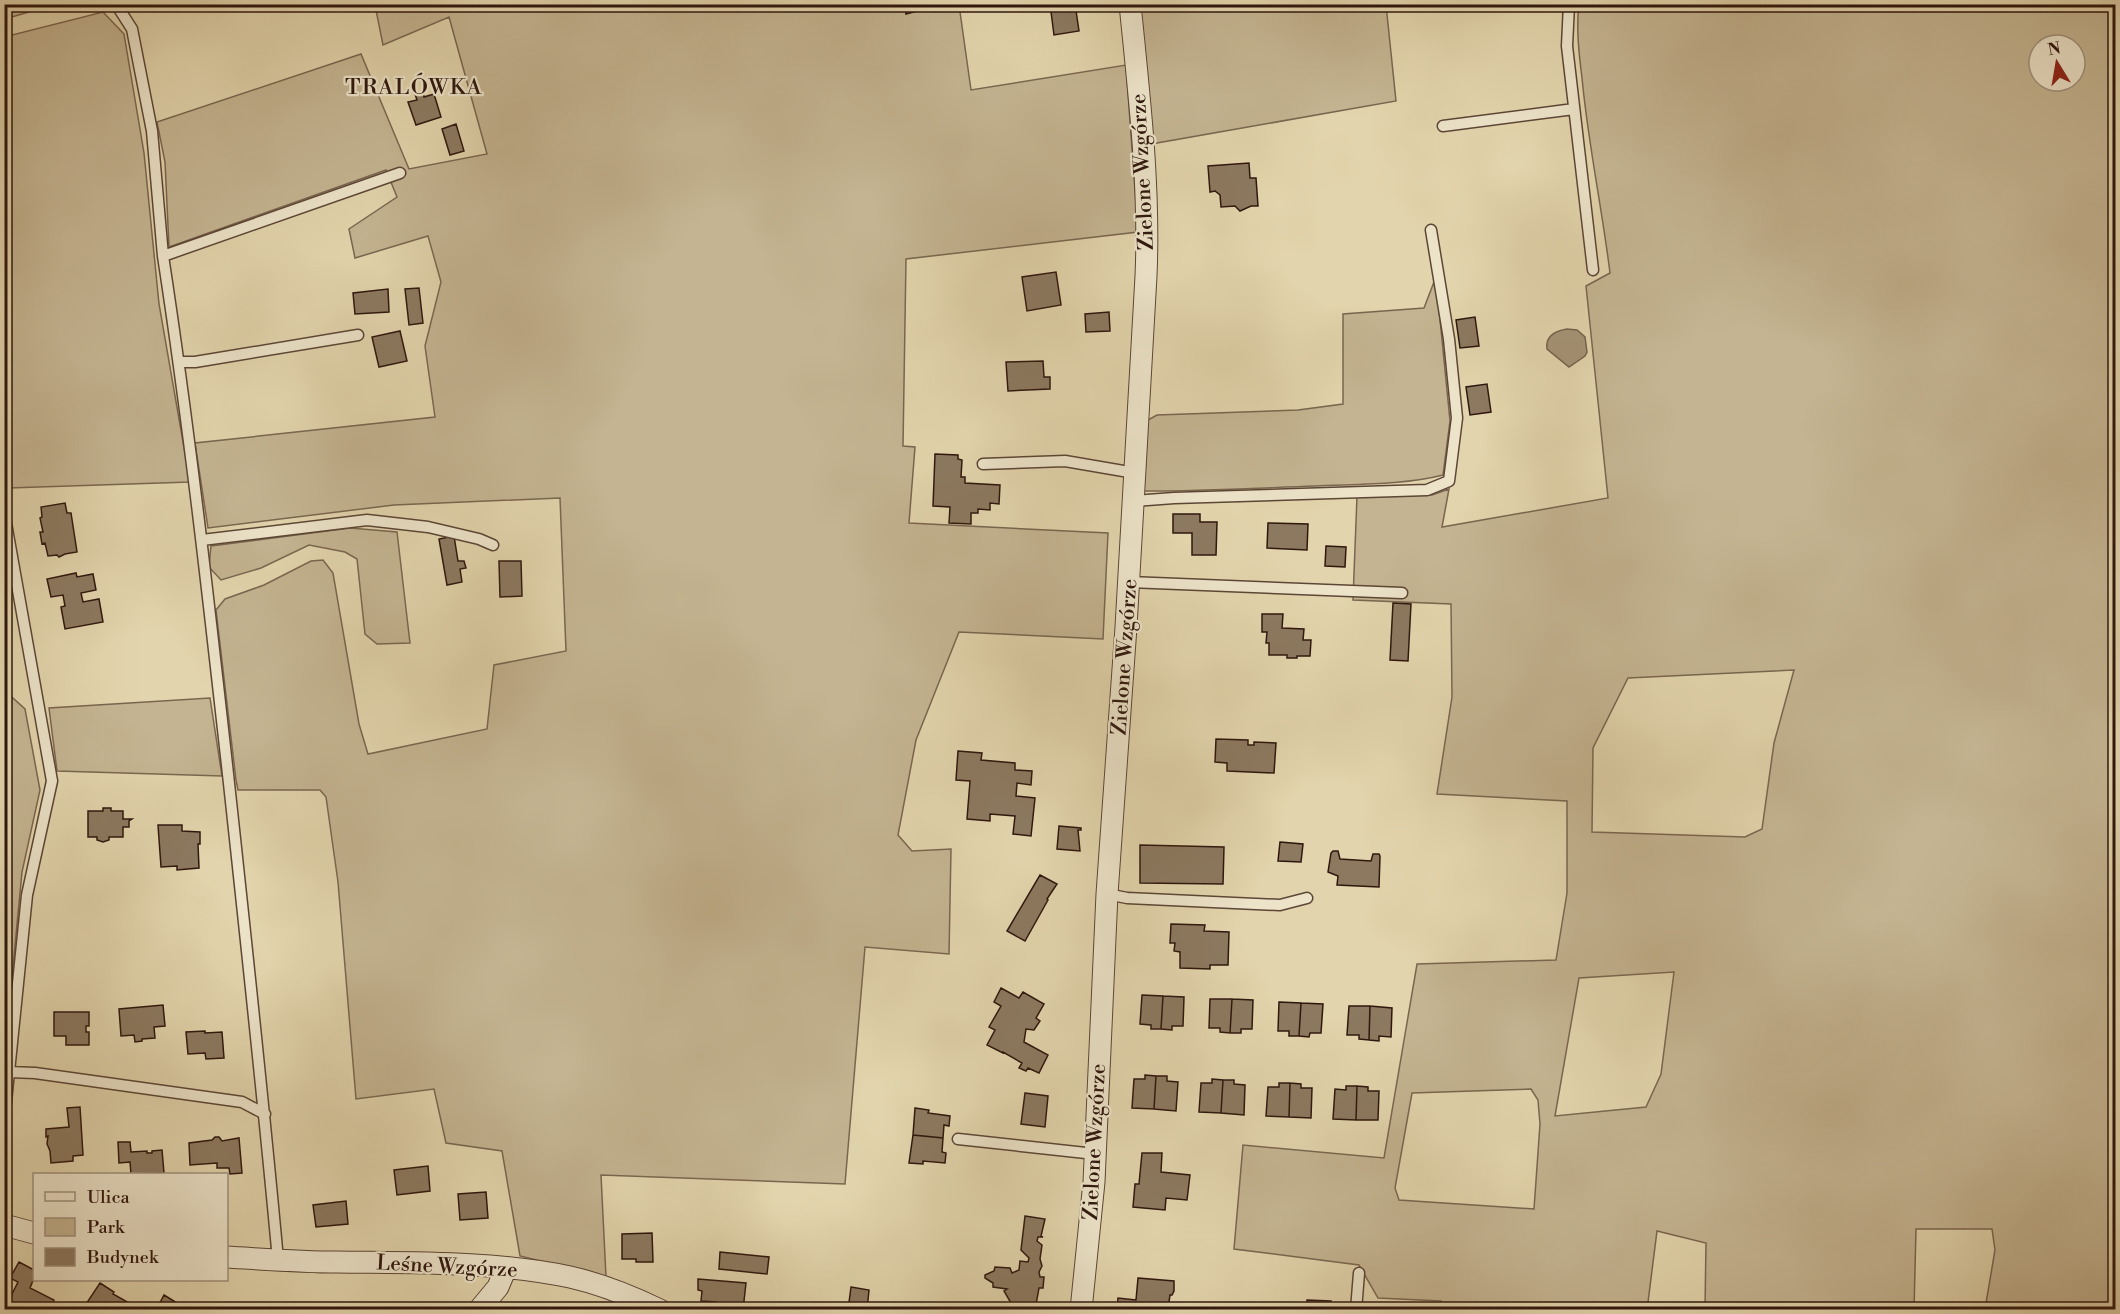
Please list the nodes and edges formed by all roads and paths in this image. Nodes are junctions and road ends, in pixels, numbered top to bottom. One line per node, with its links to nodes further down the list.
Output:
1 (116, 4): 8 (lane)
2 (1130, 4): 13 (street, Zielone Wzgórze)
3 (1569, 4): 4 (lane)
4 (1574, 109): 5 (lane); 9 (lane)
5 (1443, 126)
6 (400, 173): 8 (lane)
7 (1431, 230): 14 (lane)
8 (163, 256): 11 (lane)
9 (1593, 270)
10 (358, 335): 11 (lane)
11 (180, 362): 16 (lane)
12 (983, 464): 13 (lane)
13 (1135, 473): 14 (street, Zielone Wzgórze)
14 (1134, 501): 18 (street, Zielone Wzgórze)
15 (4, 512): 22 (lane)
16 (201, 540): 17 (lane); 23 (lane)
17 (493, 545)
18 (1129, 582): 19 (lane); 20 (street, Zielone Wzgórze)
19 (1402, 593)
20 (1107, 894): 21 (lane); 26 (street, Zielone Wzgórze)
21 (1306, 898)
22 (9, 1072): 23 (lane); 24 (lane)
23 (264, 1114): 30 (lane)
24 (4, 1121)
25 (958, 1139): 26 (lane)
26 (1095, 1154): 35 (street, Zielone Wzgórze)
27 (4, 1225): 28 (street)
28 (33, 1233)
29 (228, 1257): 30 (street, Leśne Wzgórze)
30 (278, 1260): 31 (street, Leśne Wzgórze)
31 (506, 1268): 33 (street); 34 (street, Leśne Wzgórze)
32 (1359, 1273): 36 (lane)
33 (479, 1310)
34 (660, 1310)
35 (1081, 1310)
36 (1356, 1310)

